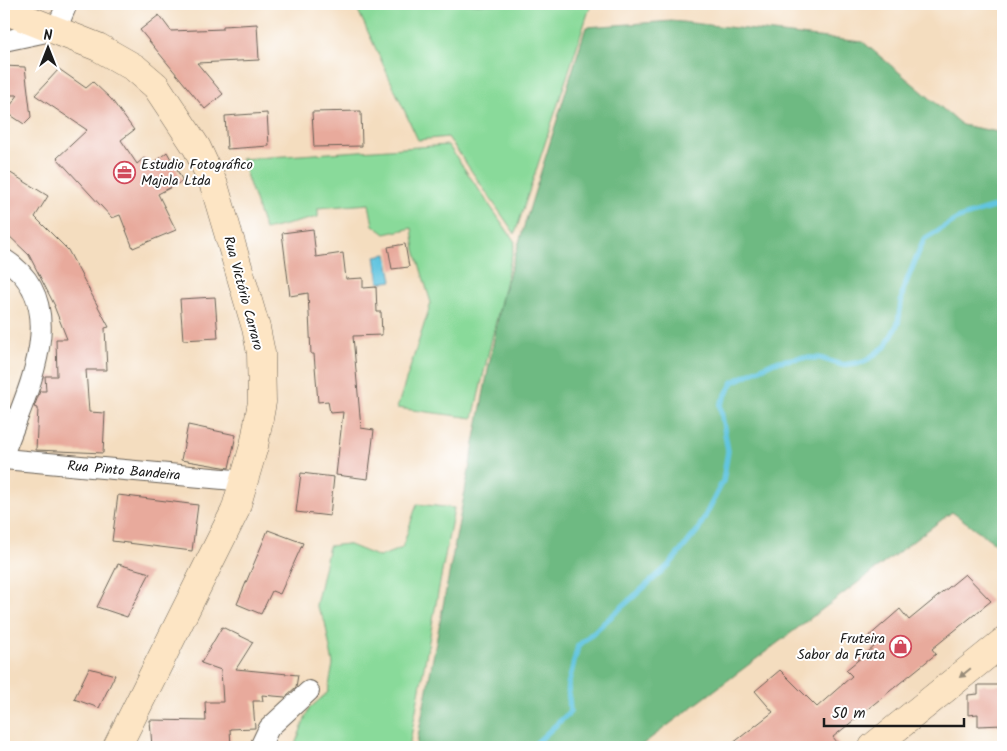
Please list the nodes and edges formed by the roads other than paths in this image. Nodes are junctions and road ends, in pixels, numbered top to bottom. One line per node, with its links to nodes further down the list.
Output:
1 (67, 4): 3 (street)
2 (4, 10): 3 (main road, Rua Victório Carraro)
3 (56, 30): 4 (street); 8 (main road, Rua Victório Carraro)
4 (4, 41)
5 (4, 259): 6 (street)
6 (4, 454)
7 (4, 459): 8 (street, Rua Pinto Bandeira)
8 (245, 481): 11 (main road, Rua Victório Carraro)
9 (1003, 642): 13 (main road, one-way to 13)
10 (309, 691): 12 (street)
11 (117, 747)
12 (260, 747)
13 (872, 747)

